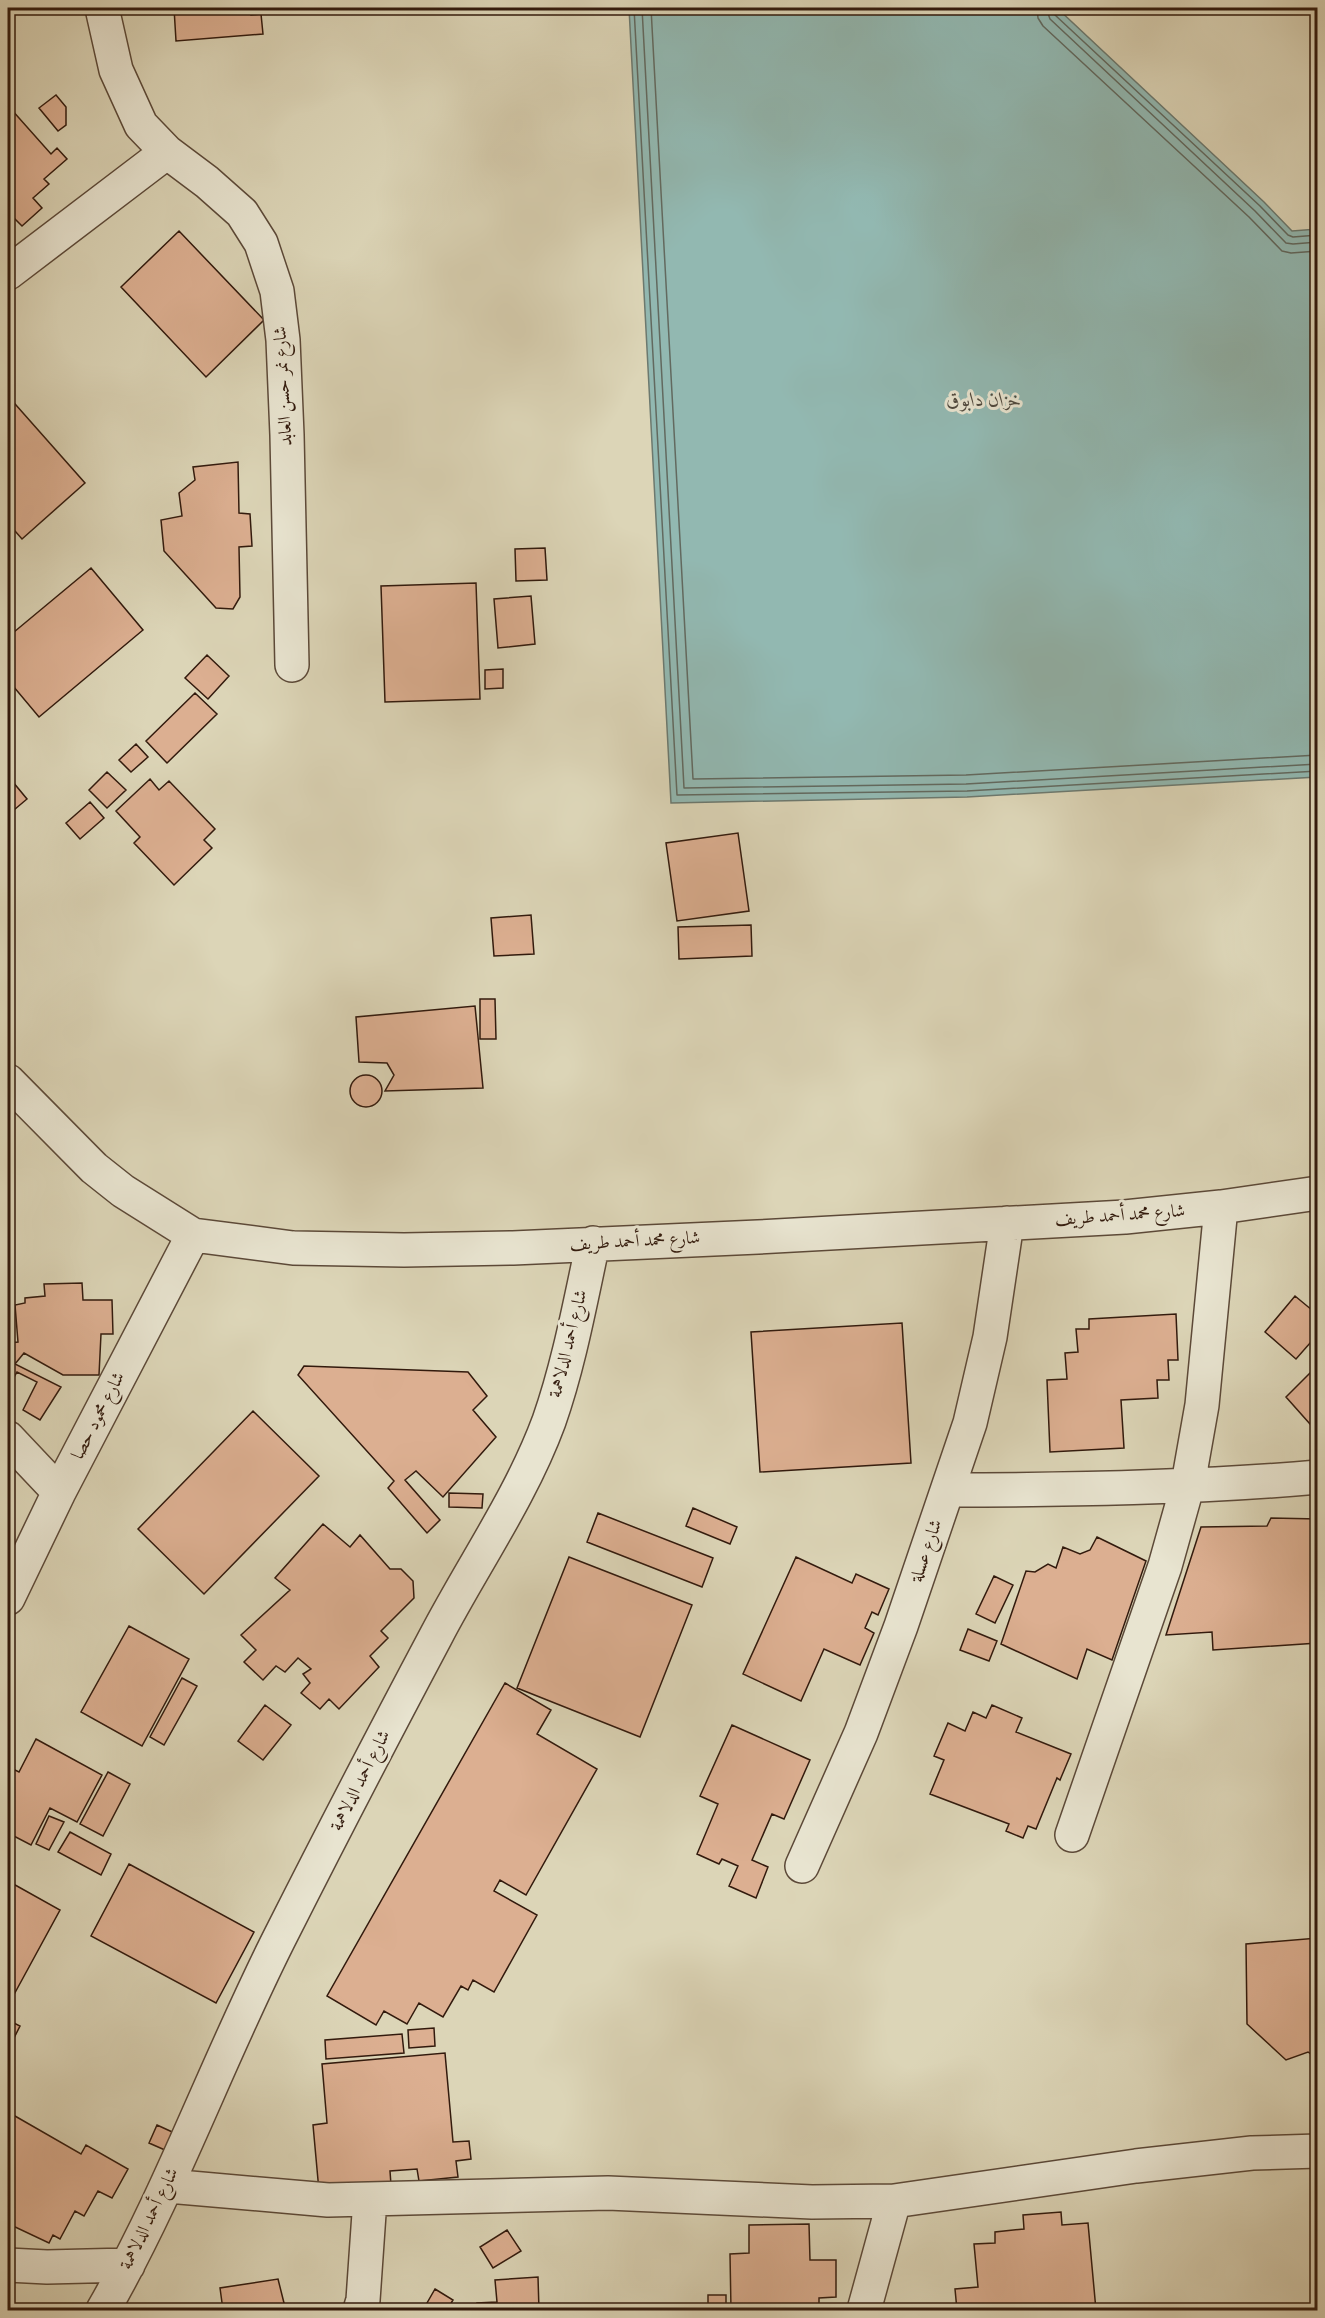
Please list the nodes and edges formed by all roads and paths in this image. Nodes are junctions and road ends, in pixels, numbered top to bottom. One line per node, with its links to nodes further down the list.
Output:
1 (102, 8): 2 (street, شارع نمر حسن العابد)
2 (166, 152): 3 (street); 4 (street, شارع نمر حسن العابد)
3 (8, 273)
4 (292, 665)
5 (8, 1081): 9 (street, شارع محمد أحمد طريف)
6 (1317, 1193): 7 (street, شارع محمد أحمد طريف)
7 (1221, 1207): 8 (street, شارع محمد أحمد طريف); 13 (street)
8 (1007, 1223): 10 (street, شارع محمد أحمد طريف); 14 (street, شارع عسلة)
9 (193, 1235): 10 (street, شارع محمد أحمد طريف); 15 (street, شارع محمود حصا)
10 (593, 1243): 20 (street, شارع أحمد الدلاهمة)
11 (8, 1438): 15 (street)
12 (1317, 1476): 13 (street)
13 (1188, 1484): 14 (street); 17 (street)
14 (948, 1490): 18 (street, شارع عسلة)
15 (59, 1492): 16 (street, شارع محمود حصا)
16 (8, 1598)
17 (1072, 1835)
18 (802, 1866)
19 (1317, 2151): 22 (street)
20 (168, 2186): 21 (street); 24 (street, شارع أحمد الدلاهمة)
21 (370, 2199): 22 (street); 26 (street)
22 (894, 2201): 27 (street)
23 (8, 2265): 24 (street)
24 (128, 2265): 25 (street, شارع أحمد الدلاهمة)
25 (102, 2310)
26 (360, 2310)
27 (864, 2310)

